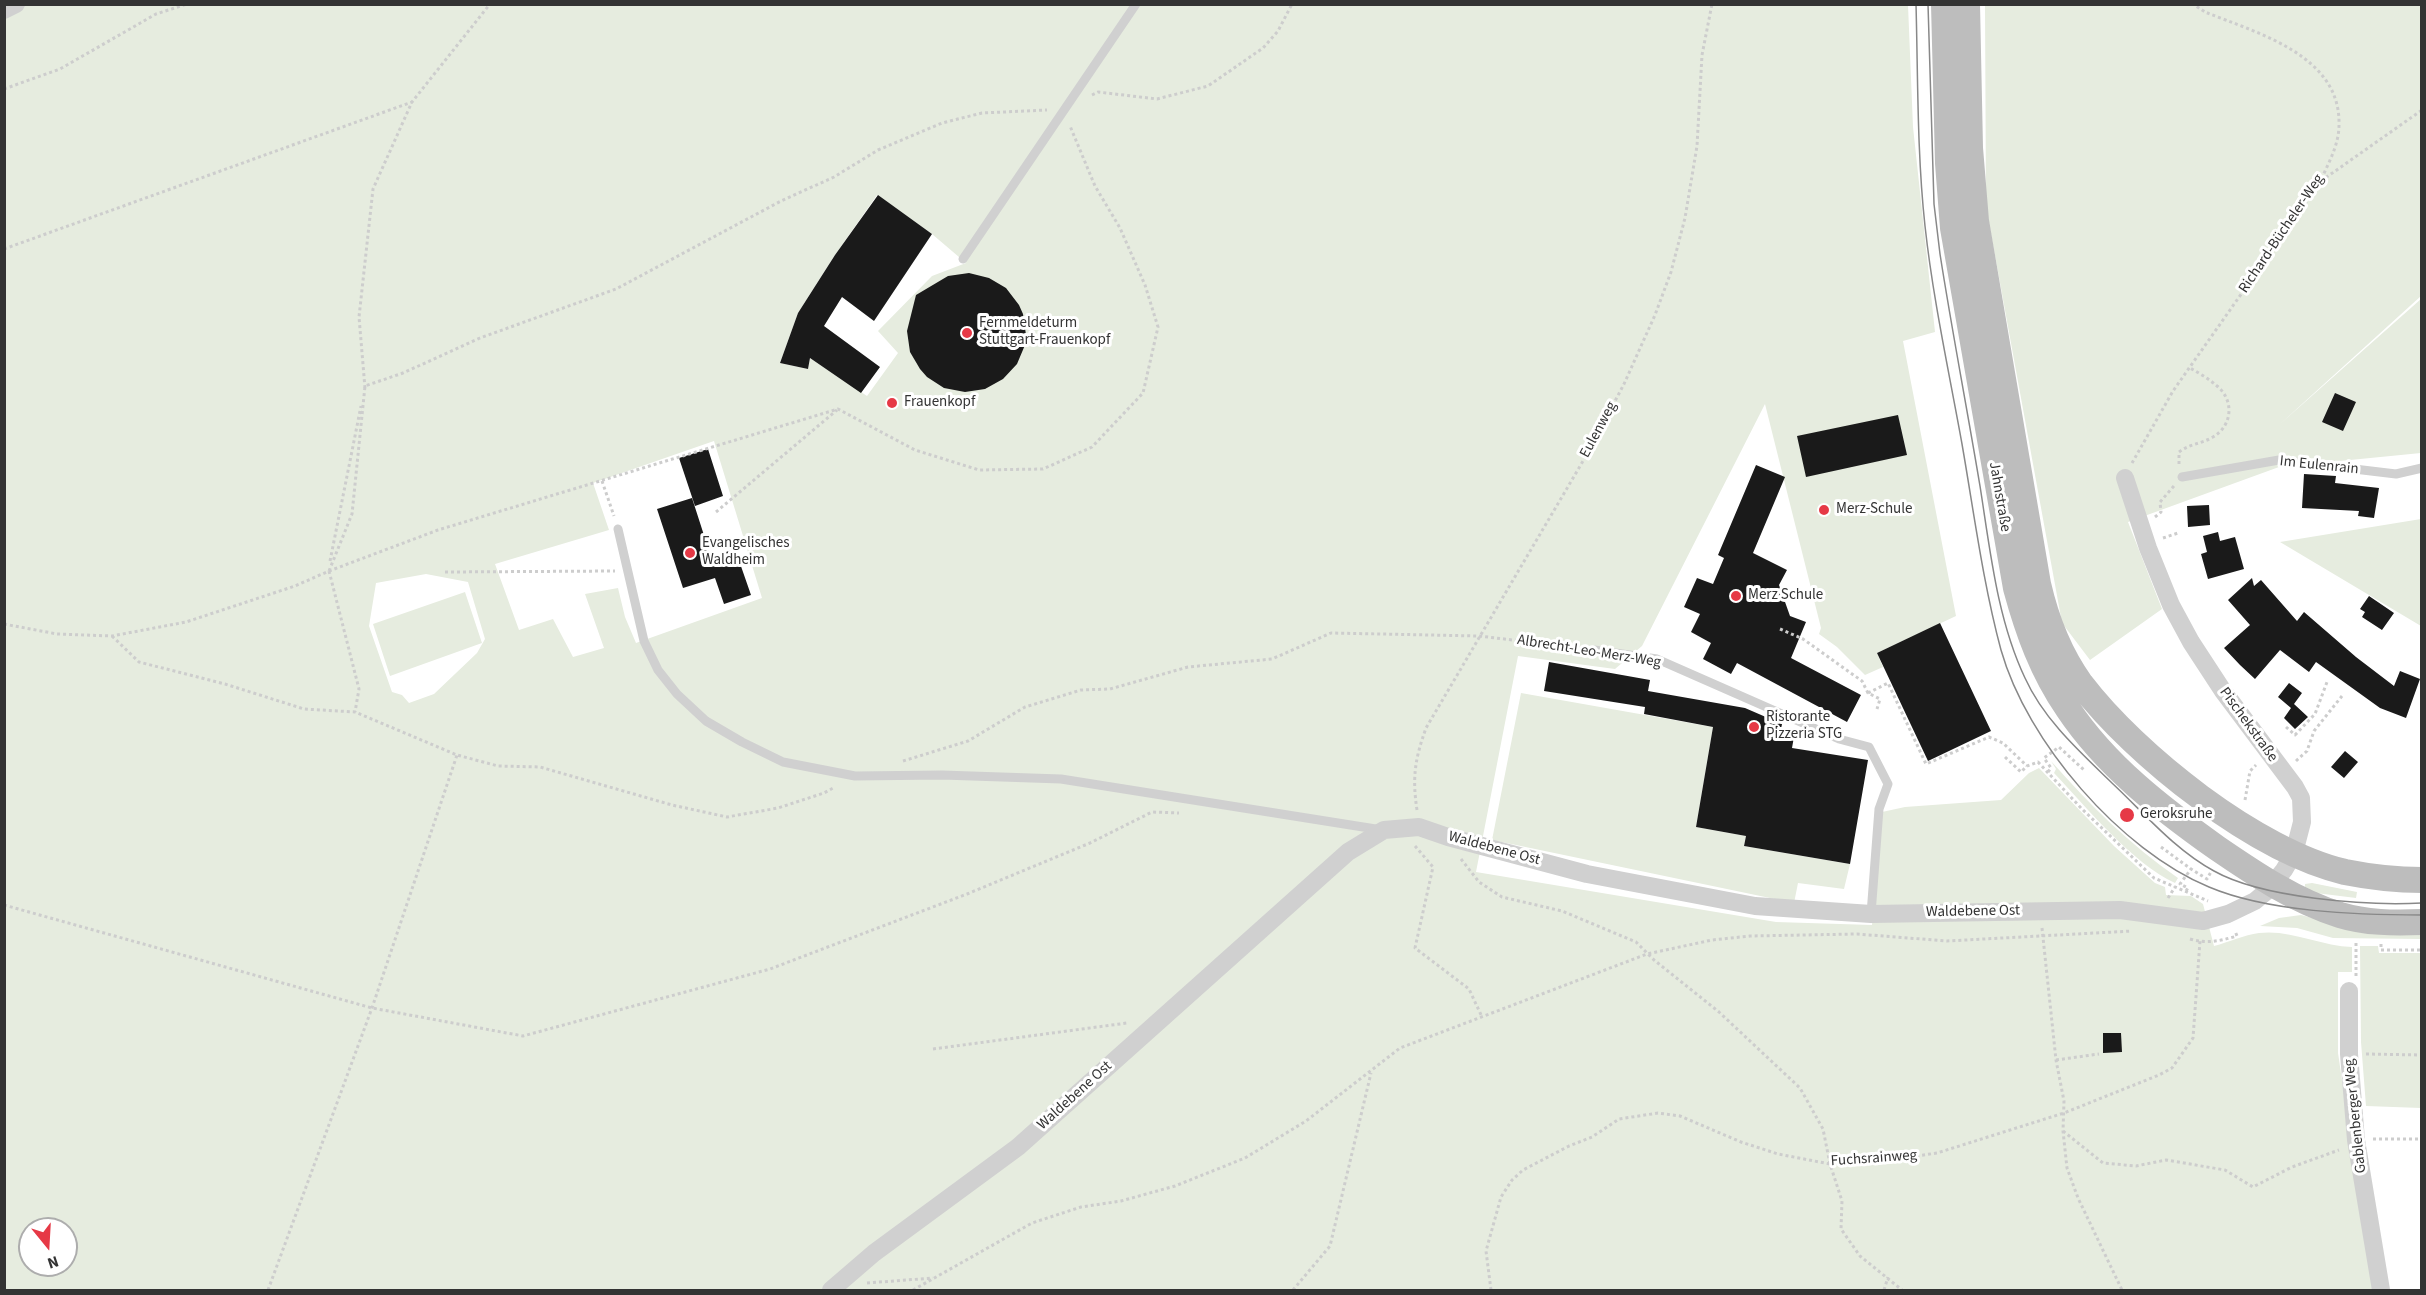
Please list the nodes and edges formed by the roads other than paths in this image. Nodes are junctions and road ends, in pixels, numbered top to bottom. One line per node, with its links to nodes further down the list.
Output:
1 (16, 4): 5 (street)
2 (1136, 4): 6 (lane)
3 (1944, 4): 15 (main road, Jahnstraße)
4 (1966, 4): 13 (main road, Jahnstraße)
5 (4, 10)
6 (963, 260)
7 (2421, 468): 8 (lane, Im Eulenrain)
8 (2182, 477)
9 (2125, 478): 13 (street, Pischekstraße)
10 (618, 529): 12 (lane)
11 (1594, 650): 16 (lane, Albrecht-Leo-Merz-Weg)
12 (1384, 830): 16 (street, Waldebene Ost); 19 (street, Waldebene Ost)
13 (2294, 853): 14 (main road); 15 (street, Waldebene Ost)
14 (2421, 880)
15 (2273, 884): 16 (street, Waldebene Ost); 17 (main road)
16 (1871, 914)
17 (2421, 922)
18 (2349, 991): 20 (street, Gablenberger Weg)
19 (833, 1288)
20 (2381, 1290)

